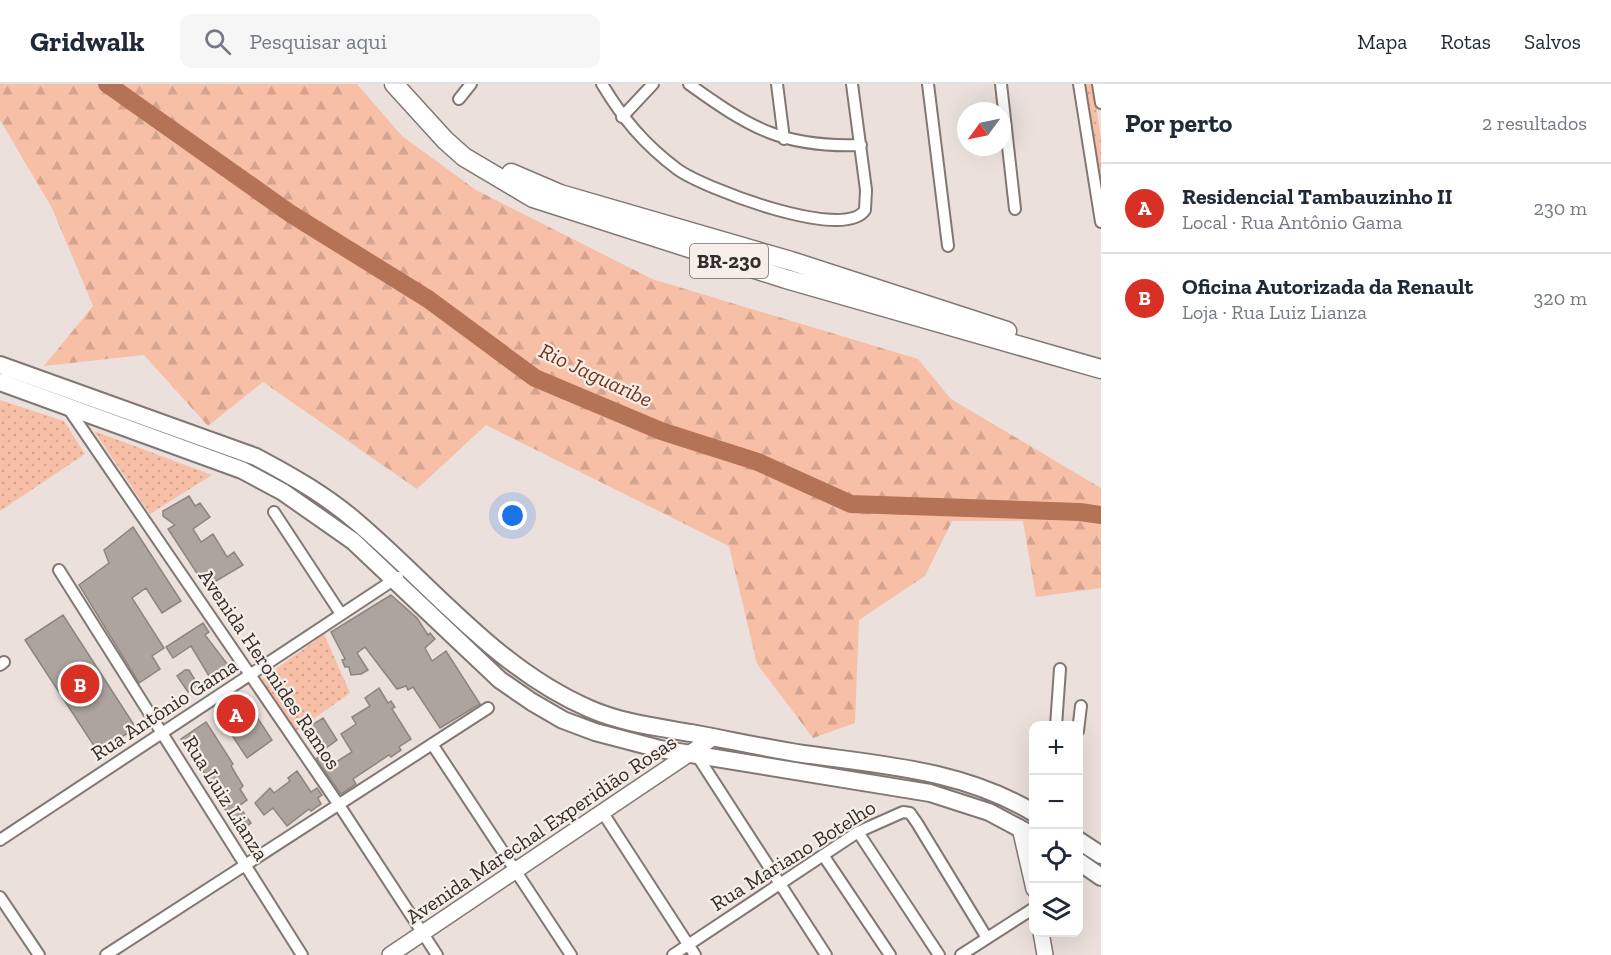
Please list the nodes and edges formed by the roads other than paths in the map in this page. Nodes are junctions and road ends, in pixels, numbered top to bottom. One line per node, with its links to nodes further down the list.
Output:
1 (394, 84): 23 (highway, BR-230)
2 (409, 84): 21 (highway, BR-230)
3 (471, 84): 13 (street)
4 (602, 84): 15 (street)
5 (653, 84): 15 (street)
6 (689, 84): 16 (street)
7 (777, 84): 16 (street)
8 (852, 84): 17 (street)
9 (928, 84): 20 (street)
10 (1000, 84): 18 (street)
11 (1079, 84): 19 (street)
12 (1098, 84): 14 (street)
13 (459, 99)
14 (1101, 103)
15 (622, 117): 17 (street)
16 (784, 139): 17 (street)
17 (861, 145)
18 (1015, 209)
19 (1101, 222)
20 (948, 246)
21 (1101, 357)
22 (0, 365): 28 (main road)
23 (1101, 369)
24 (0, 382): 25 (main road)
25 (68, 407): 28 (main road); 31 (street, Avenida Heronides Ramos)
26 (274, 512): 29 (street)
27 (59, 570): 37 (street, Rua Luiz Lianza)
28 (402, 574): 29 (street, Rua Antônio Gama); 34 (main road); 39 (main road)
29 (341, 614): 31 (street, Rua Antônio Gama)
30 (1060, 669): 35 (street)
31 (250, 676): 37 (street, Rua Antônio Gama); 42 (street, Avenida Heronides Ramos)
32 (1081, 706): 36 (street)
33 (488, 708): 40 (street)
34 (625, 721): 38 (main road); 39 (main road)
35 (1056, 721)
36 (1079, 721)
37 (162, 734): 47 (street, Rua Antônio Gama); 51 (street, Rua Luiz Lianza)
38 (714, 737): 41 (main road, Avenida Marechal Experidião Rosas); 43 (main road)
39 (625, 741): 41 (main road)
40 (432, 744): 42 (street); 53 (street)
41 (695, 755): 44 (main road, Avenida Marechal Experidião Rosas); 46 (main road); 56 (street)
42 (339, 805): 51 (street); 59 (street, Avenida Heronides Ramos)
43 (1029, 811)
44 (603, 813): 53 (main road, Avenida Marechal Experidião Rosas); 62 (street)
45 (858, 832): 49 (street, Rua Mariano Botelho); 61 (street, Rua Mariano Botelho); 73 (street)
46 (1027, 832): 55 (main road)
47 (0, 840)
48 (1083, 843): 50 (main road)
49 (823, 855): 56 (street, Rua Mariano Botelho); 72 (street)
50 (1101, 855)
51 (245, 864): 64 (street); 65 (street, Rua Luiz Lianza)
52 (1083, 864): 54 (main road)
53 (517, 871): 59 (main road, Avenida Marechal Experidião Rosas); 68 (street)
54 (1101, 877)
55 (1033, 883)
56 (780, 884): 62 (street, Rua Mariano Botelho); 71 (street)
57 (0, 897): 63 (street)
58 (1029, 911): 61 (street)
59 (422, 933): 66 (main road, Avenida Marechal Experidião Rosas); 67 (street, Avenida Heronides Ramos)
60 (1042, 937): 75 (main road)
61 (987, 938): 74 (street)
62 (688, 945): 69 (street, Rua Mariano Botelho); 70 (street)
63 (39, 955)
64 (106, 955)
65 (302, 955)
66 (390, 955)
67 (437, 955)
68 (572, 955)
69 (673, 955)
70 (695, 955)
71 (826, 955)
72 (890, 955)
73 (939, 955)
74 (962, 955)
75 (1045, 955)

